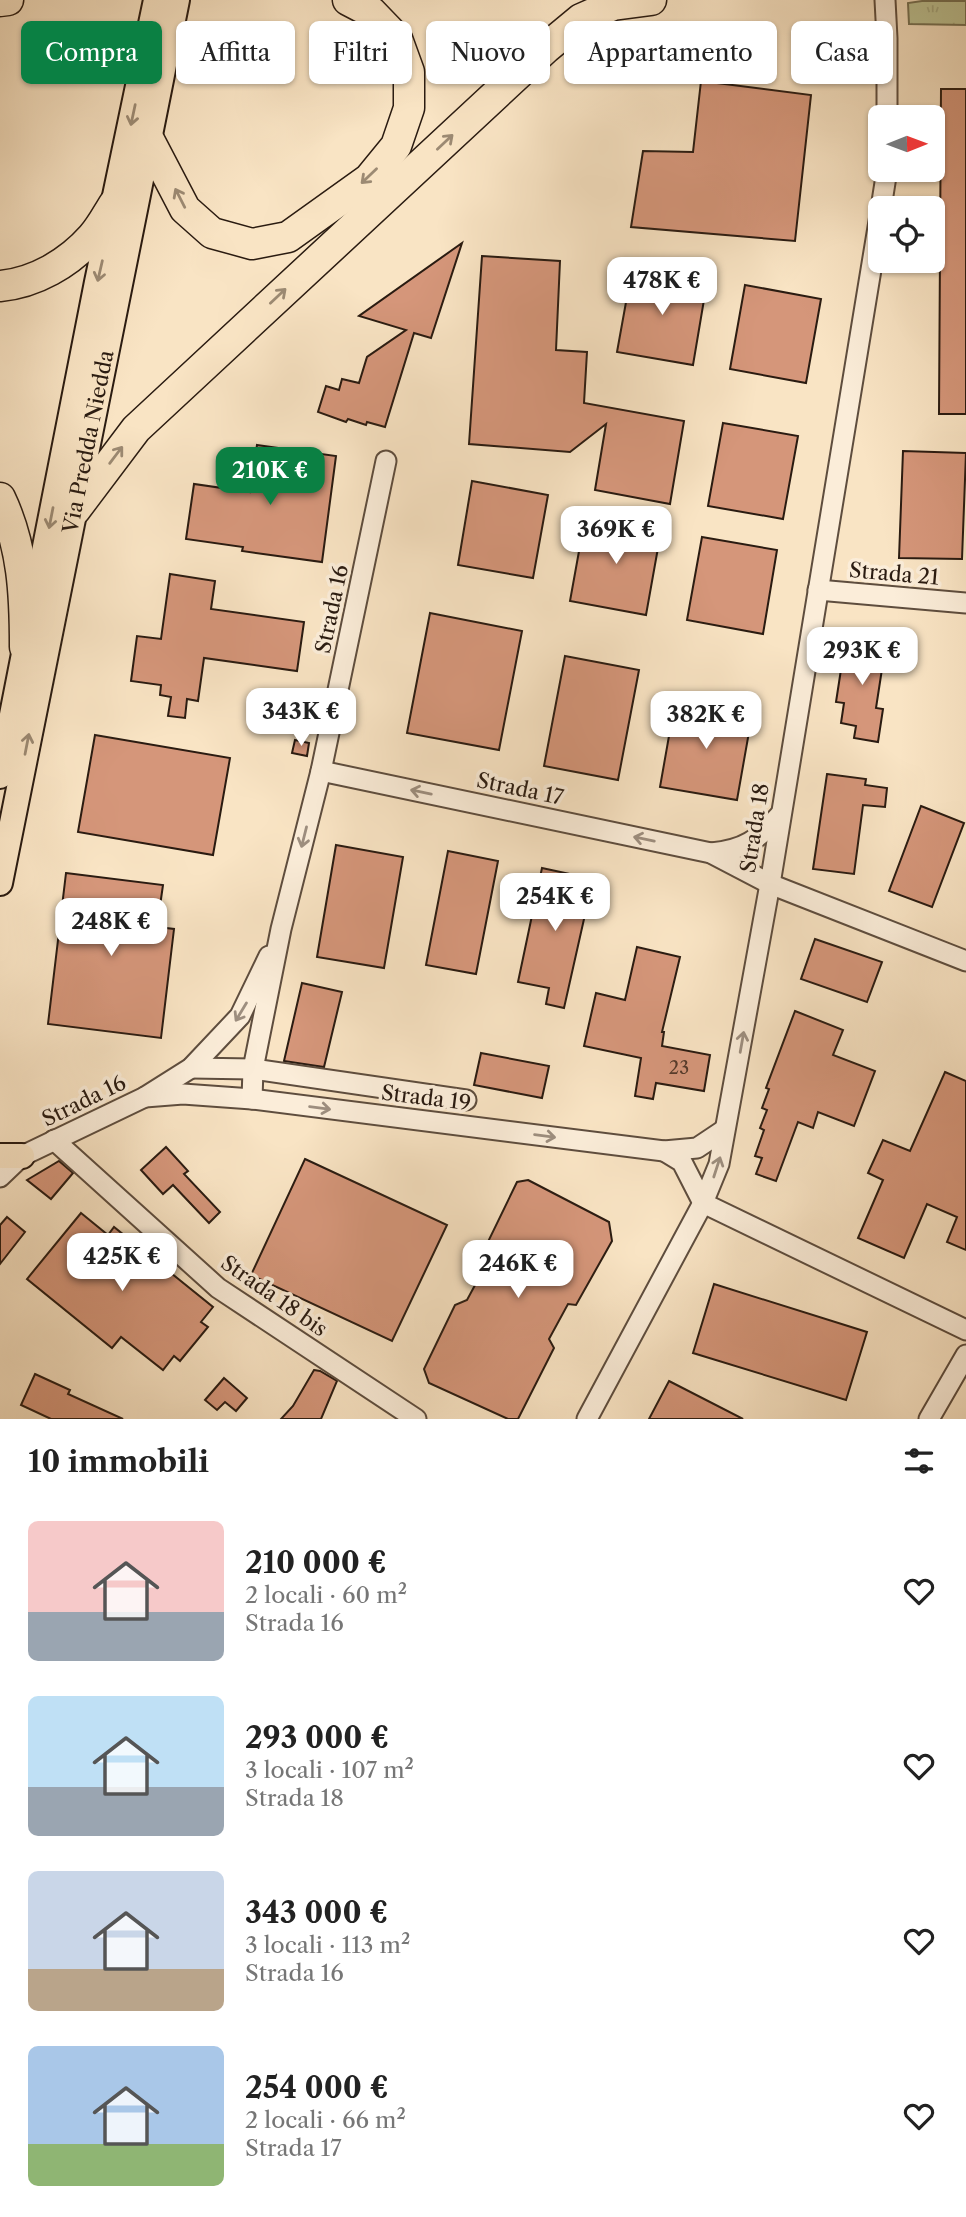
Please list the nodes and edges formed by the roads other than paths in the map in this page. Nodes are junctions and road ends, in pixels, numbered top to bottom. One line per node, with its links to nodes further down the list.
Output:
1 (9, 0): 6 (highway)
2 (156, 0): 10 (main road, Via Predda Niedda, one-way to 10)
3 (177, 0): 9 (main road, Via Predda Niedda)
4 (348, 0): 9 (highway, one-way to 9)
5 (651, 0): 15 (highway, one-way to 5)
6 (0, 1)
7 (885, 6): 8 (street)
8 (887, 105)
9 (150, 142): 15 (main road, Via Predda Niedda)
10 (114, 204): 12 (highway); 18 (main road, Via Predda Niedda, one-way to 18)
11 (870, 273): 16 (street, Strada 18)
12 (0, 286)
13 (386, 461): 19 (street, Strada 16)
14 (0, 498): 18 (highway)
15 (75, 510): 23 (main road, Via Predda Niedda, one-way to 15)
16 (818, 590): 17 (street, Strada 21); 21 (street, Strada 18)
17 (966, 603)
18 (25, 647): 20 (main road, Via Predda Niedda)
19 (321, 771): 22 (street, Strada 17, one-way to 19); 25 (street, Strada 16, one-way to 25)
20 (0, 776)
21 (780, 815): 22 (street, Strada 17); 24 (street, Strada 18)
22 (710, 853): 24 (street, Strada 17)
23 (0, 883)
24 (770, 884): 26 (street); 34 (street, Strada 18, one-way to 24)
25 (281, 929): 27 (street, Strada 16, one-way to 27); 29 (street, Strada 16)
26 (966, 961)
27 (191, 1069): 28 (street); 31 (street, Strada 16)
28 (233, 1069): 29 (street); 30 (street, Strada 19)
29 (253, 1069): 32 (street, Strada 16); 33 (street)
30 (183, 1094): 31 (street, Strada 19); 32 (street, Strada 19)
31 (145, 1097): 35 (street, Strada 16)
32 (252, 1099): 36 (street, Strada 19, one-way to 36)
33 (466, 1101)
34 (724, 1130): 36 (street, Strada 19); 39 (street, Strada 18, one-way to 34)
35 (54, 1140): 37 (street, Strada 16); 42 (street, Strada 18 bis)
36 (664, 1151): 39 (street)
37 (11, 1156): 38 (street, Strada 16)
38 (0, 1177)
39 (703, 1203): 40 (street); 43 (street, Strada 18)
40 (966, 1330)
41 (966, 1355): 44 (street)
42 (416, 1419)
43 (587, 1419)
44 (929, 1419)

